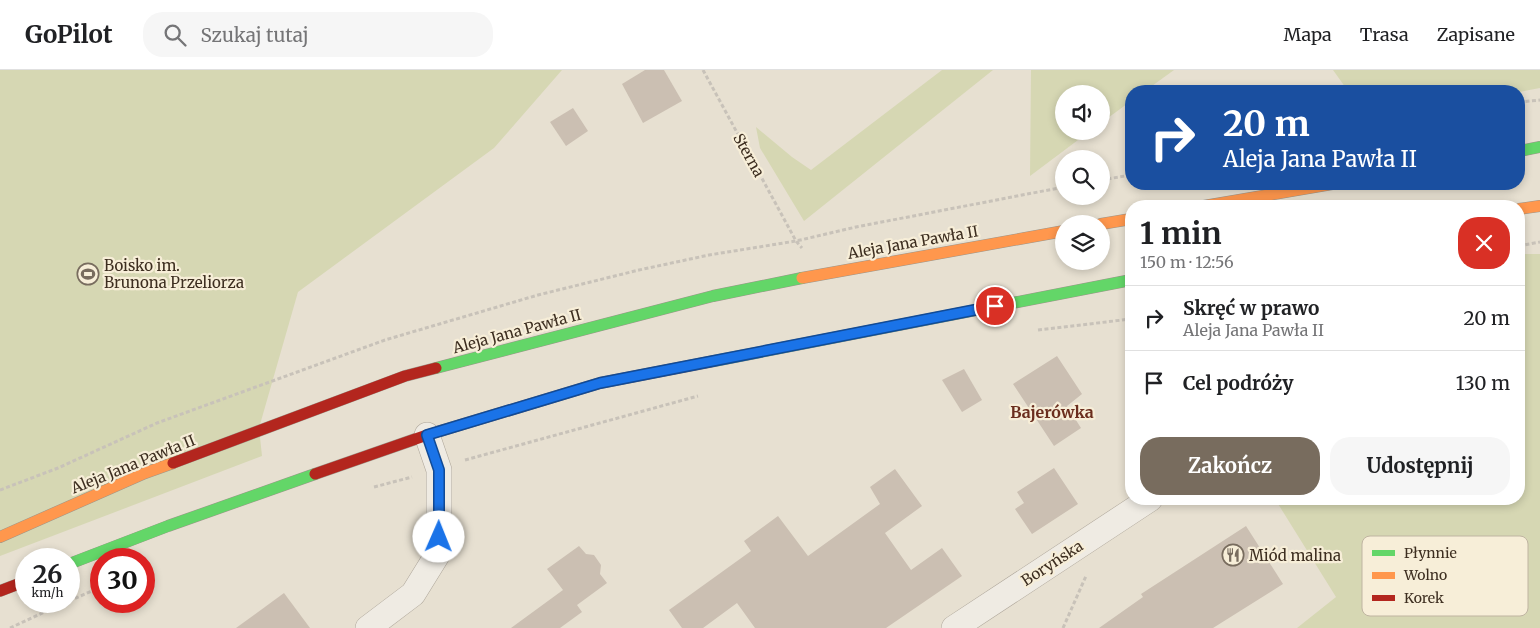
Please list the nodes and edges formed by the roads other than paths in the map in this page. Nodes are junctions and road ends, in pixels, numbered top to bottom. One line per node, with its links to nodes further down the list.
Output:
1 (1540, 147): 2 (street)
2 (1525, 150)
3 (1297, 190): 4 (street)
4 (1239, 200)
5 (1540, 206): 6 (street)
6 (1525, 208)
7 (1125, 220): 8 (street)
8 (1110, 222)
9 (1055, 233): 13 (street, Aleja Jana Pawła II)
10 (1125, 281): 11 (street)
11 (427, 435): 14 (street); 17 (street)
12 (1141, 505): 18 (street, Boryńska)
13 (0, 537)
14 (80, 560)
15 (15, 585): 16 (street)
16 (0, 591)
17 (368, 628)
18 (954, 628)

